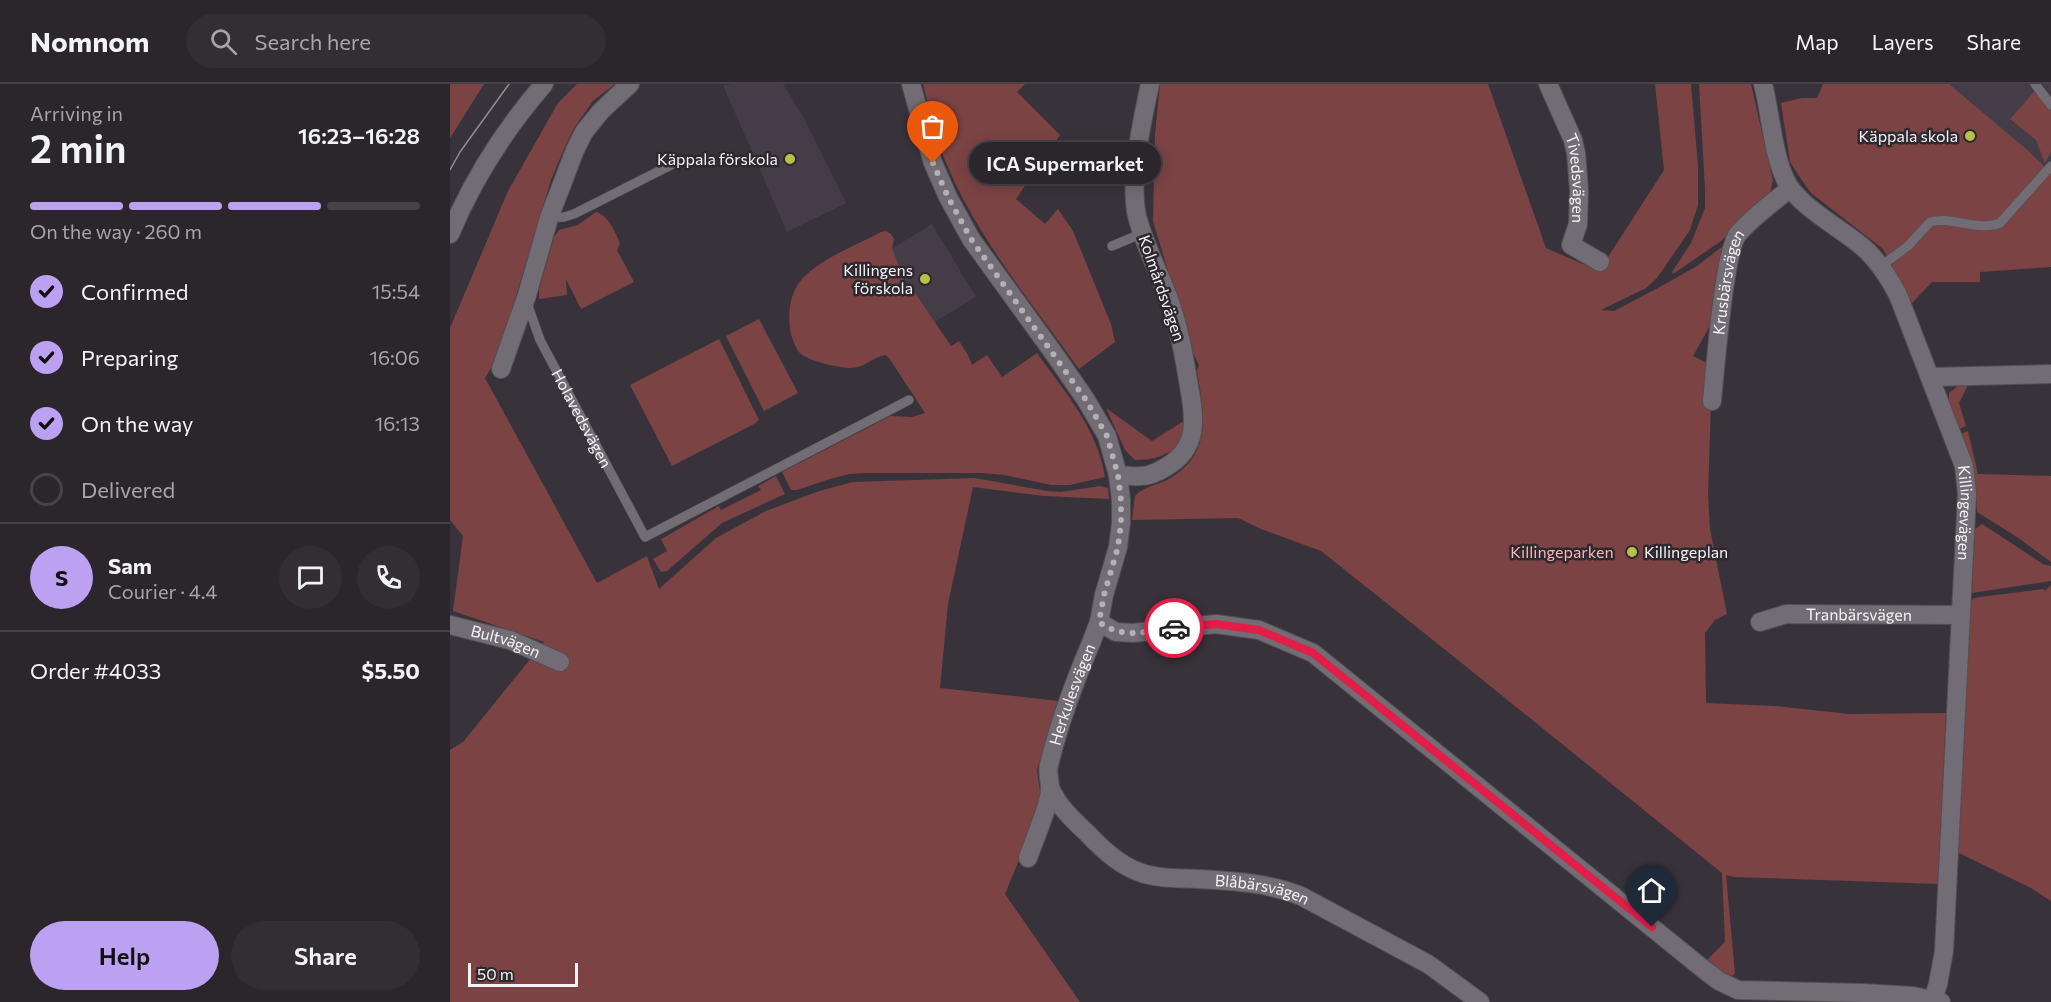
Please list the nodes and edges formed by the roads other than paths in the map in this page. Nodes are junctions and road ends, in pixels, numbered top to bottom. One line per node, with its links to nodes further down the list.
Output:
1 (544, 84): 14 (street)
2 (630, 84): 12 (street, Holavedsvägen)
3 (910, 84): 24 (street, Herkulesvägen)
4 (1150, 84): 13 (street, Kolmårdsvägen)
5 (1548, 84): 16 (street, Tivedsvägen)
6 (1763, 84): 11 (street, Killingevägen)
7 (2035, 84): 8 (lane)
8 (2051, 105)
9 (677, 162): 12 (lane)
10 (2051, 166): 17 (lane)
11 (1790, 188): 17 (street, Killingevägen); 23 (street, Krusbärsvägen)
12 (549, 218): 18 (street, Holavedsvägen)
13 (1143, 233): 15 (lane); 24 (street, Kolmårdsvägen)
14 (450, 234)
15 (1112, 246)
16 (1600, 262)
17 (1881, 267): 21 (street, Killingevägen)
18 (527, 295): 19 (street, Holavedsvägen); 22 (lane, Holavedsvägen)
19 (501, 369)
20 (2051, 374): 21 (street)
21 (1931, 377): 25 (street, Killingevägen)
22 (909, 400)
23 (1712, 401)
24 (1118, 475): 26 (street, Herkulesvägen)
25 (1960, 615): 27 (street, Tranbärsvägen); 33 (street, Killingevägen)
26 (1099, 622): 30 (street, Herkulesvägen); 32 (street)
27 (1760, 622)
28 (450, 625): 29 (street, Bultvägen)
29 (560, 662)
30 (1050, 788): 31 (street, Herkulesvägen); 34 (street, Blåbärsvägen)
31 (1028, 858)
32 (1738, 996): 33 (street)
33 (1935, 1001)
34 (1479, 1002)

